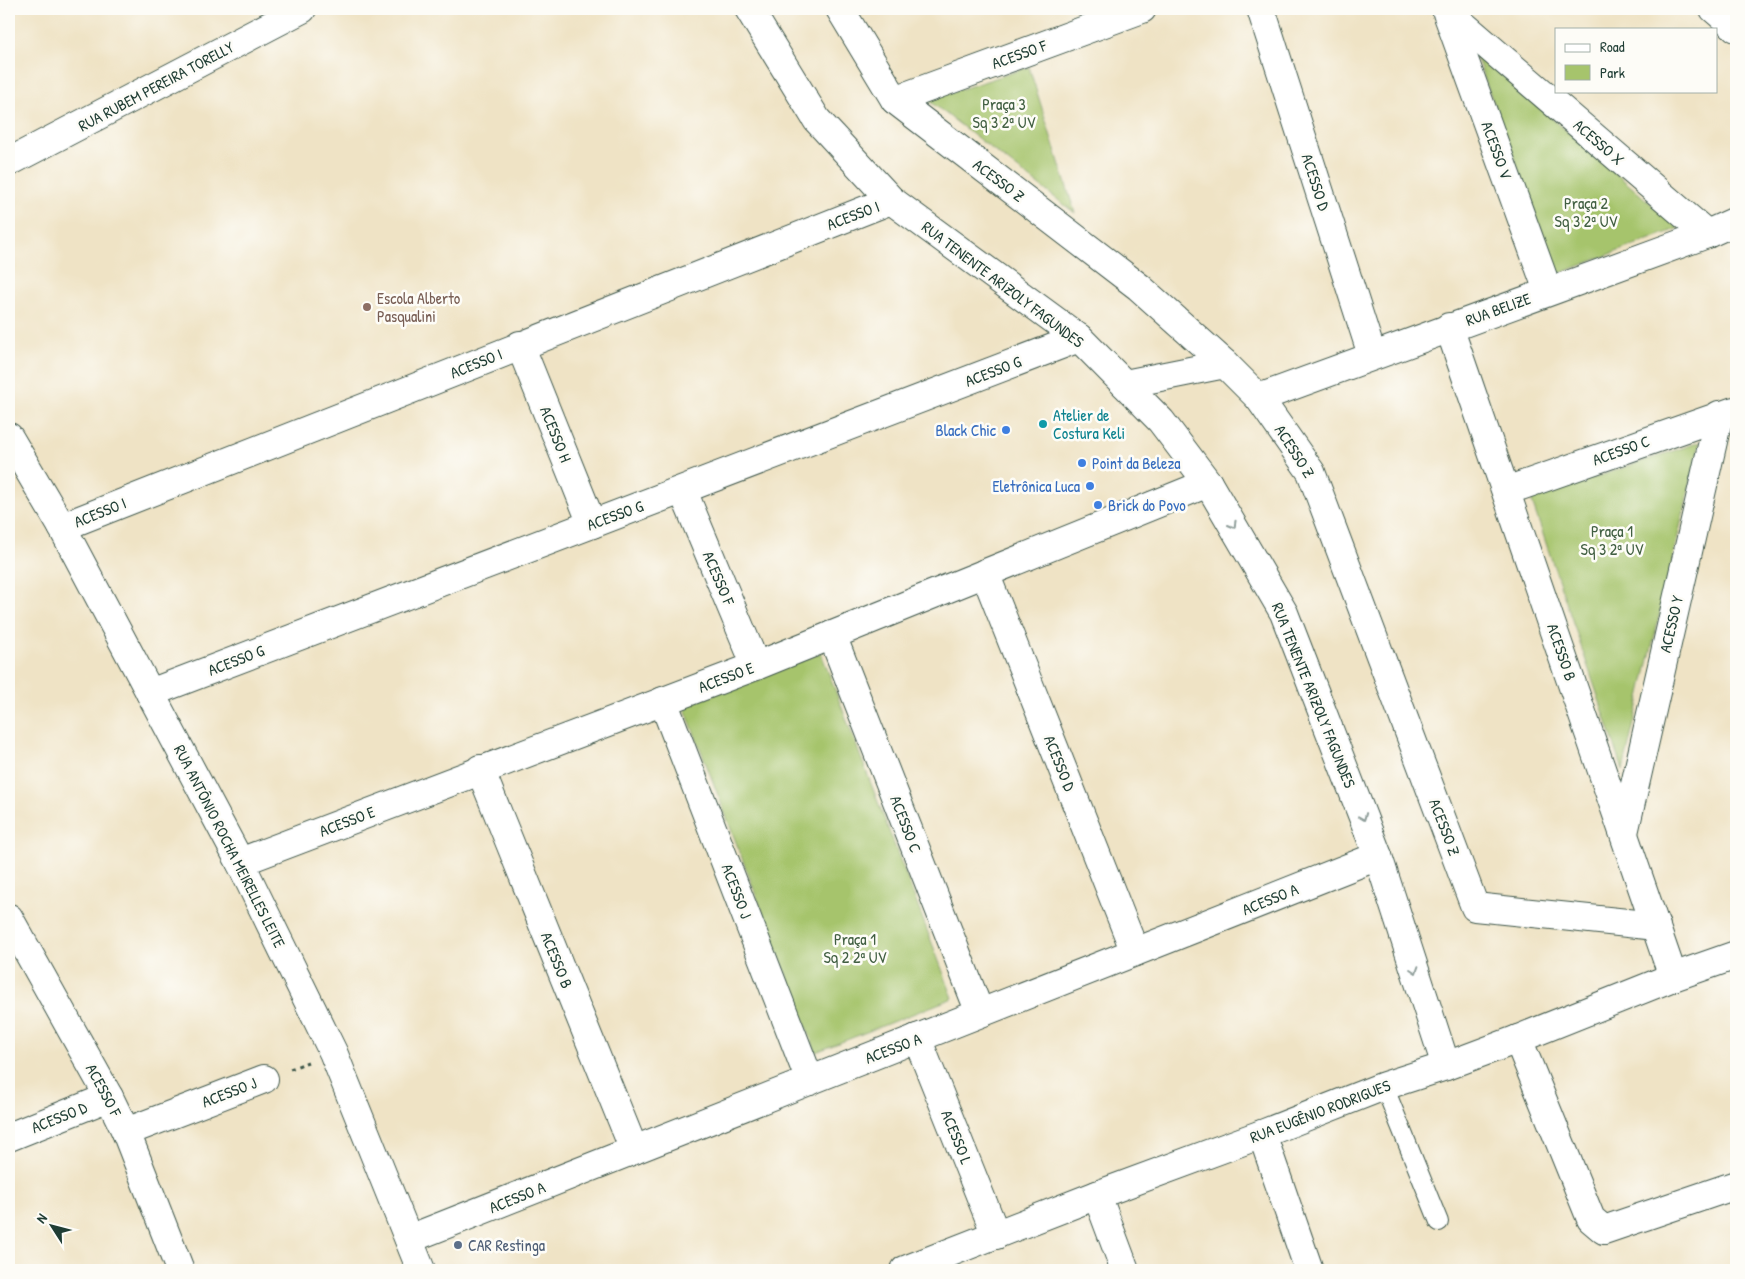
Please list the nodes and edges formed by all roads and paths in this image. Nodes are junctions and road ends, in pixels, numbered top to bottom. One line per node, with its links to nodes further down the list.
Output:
1 (302, 9): 10 (street, RUA RUBEM PEREIRA TORELLY)
2 (749, 9): 11 (street, RUA TENENTE ARIZOLY FAGUNDES)
3 (840, 9): 9 (street, ACESSO Z)
4 (1142, 9): 9 (street, ACESSO F)
5 (1261, 9): 18 (street, ACESSO D)
6 (1714, 9): 8 (street)
7 (1446, 10): 13 (street, ACESSO X); 14 (street, ACESSO V)
8 (1736, 28)
9 (894, 100): 19 (street, ACESSO Z)
10 (9, 162)
11 (891, 200): 16 (street, RUA TENENTE ARIZOLY FAGUNDES); 17 (street, ACESSO I)
12 (1736, 222): 13 (street, RUA BELIZE)
13 (1706, 234): 14 (street, RUA BELIZE)
14 (1548, 291): 15 (street, RUA BELIZE)
15 (1449, 327): 18 (street, RUA BELIZE); 26 (street, ACESSO B)
16 (1079, 338): 20 (street, RUA TENENTE ARIZOLY FAGUNDES); 25 (street, ACESSO G)
17 (520, 345): 27 (street, ACESSO H); 28 (street, ACESSO I)
18 (1372, 355): 21 (street, RUA BELIZE)
19 (1225, 364): 20 (street); 21 (street, ACESSO Z)
20 (1125, 384): 24 (street, RUA TENENTE ARIZOLY FAGUNDES)
21 (1259, 398): 39 (street, ACESSO Z)
22 (1727, 413): 26 (street, ACESSO C); 35 (street, ACESSO Y)
23 (9, 437): 28 (street, RUA ANTÔNIO ROCHA MEIRELLES LEITE)
24 (1208, 483): 29 (street, ACESSO E); 36 (street, RUA TENENTE ARIZOLY FAGUNDES, one-way to 36)
25 (683, 491): 27 (street, ACESSO G); 31 (street, ACESSO F)
26 (1506, 491): 35 (street, ACESSO B)
27 (592, 524): 32 (street, ACESSO G)
28 (62, 527): 32 (street, RUA ANTÔNIO ROCHA MEIRELLES LEITE)
29 (985, 573): 30 (street, ACESSO E); 40 (street, ACESSO D)
30 (832, 635): 31 (street, ACESSO E); 43 (street, ACESSO C)
31 (756, 666): 33 (street, ACESSO E)
32 (150, 693): 37 (street, RUA ANTÔNIO ROCHA MEIRELLES LEITE)
33 (664, 701): 34 (street, ACESSO E); 49 (street, ACESSO J)
34 (480, 770): 37 (street, ACESSO E); 55 (street, ACESSO B)
35 (1624, 833): 39 (street, ACESSO B)
36 (1378, 856): 40 (street, ACESSO A); 47 (street, RUA TENENTE ARIZOLY FAGUNDES, one-way to 47)
37 (240, 862): 46 (street, RUA ANTÔNIO ROCHA MEIRELLES LEITE)
38 (9, 918): 51 (street, ACESSO F)
39 (1656, 926): 42 (street, ACESSO B)
40 (1135, 952): 43 (street, ACESSO A)
41 (1736, 955): 42 (street, RUA EUGÊNIO RODRIGUES)
42 (1673, 977): 45 (street, RUA EUGÊNIO RODRIGUES)
43 (980, 1013): 44 (street, ACESSO A)
44 (917, 1038): 49 (street, ACESSO A); 59 (street, ACESSO L)
45 (1518, 1039): 47 (street, RUA EUGÊNIO RODRIGUES); 56 (street)
46 (333, 1052): 48 (path, ACESSO J); 60 (street, RUA ANTÔNIO ROCHA MEIRELLES LEITE)
47 (1446, 1066): 50 (street, RUA EUGÊNIO RODRIGUES)
48 (264, 1079): 52 (street, ACESSO J)
49 (810, 1080): 55 (street, ACESSO A)
50 (1384, 1086): 53 (street, RUA EUGÊNIO RODRIGUES); 58 (lane)
51 (109, 1096): 52 (street, ACESSO F); 54 (street, ACESSO D)
52 (126, 1132): 62 (street, ACESSO F)
53 (1262, 1134): 57 (street, RUA EUGÊNIO RODRIGUES); 65 (street)
54 (9, 1137)
55 (634, 1150): 60 (street, ACESSO A)
56 (1736, 1184)
57 (1097, 1195): 59 (street, RUA EUGÊNIO RODRIGUES); 64 (street)
58 (1439, 1222)
59 (996, 1235): 61 (street, RUA EUGÊNIO RODRIGUES)
60 (409, 1239): 63 (street, RUA ANTÔNIO ROCHA MEIRELLES LEITE)
61 (919, 1268)
62 (180, 1270)
63 (421, 1270)
64 (1124, 1270)
65 (1310, 1270)

